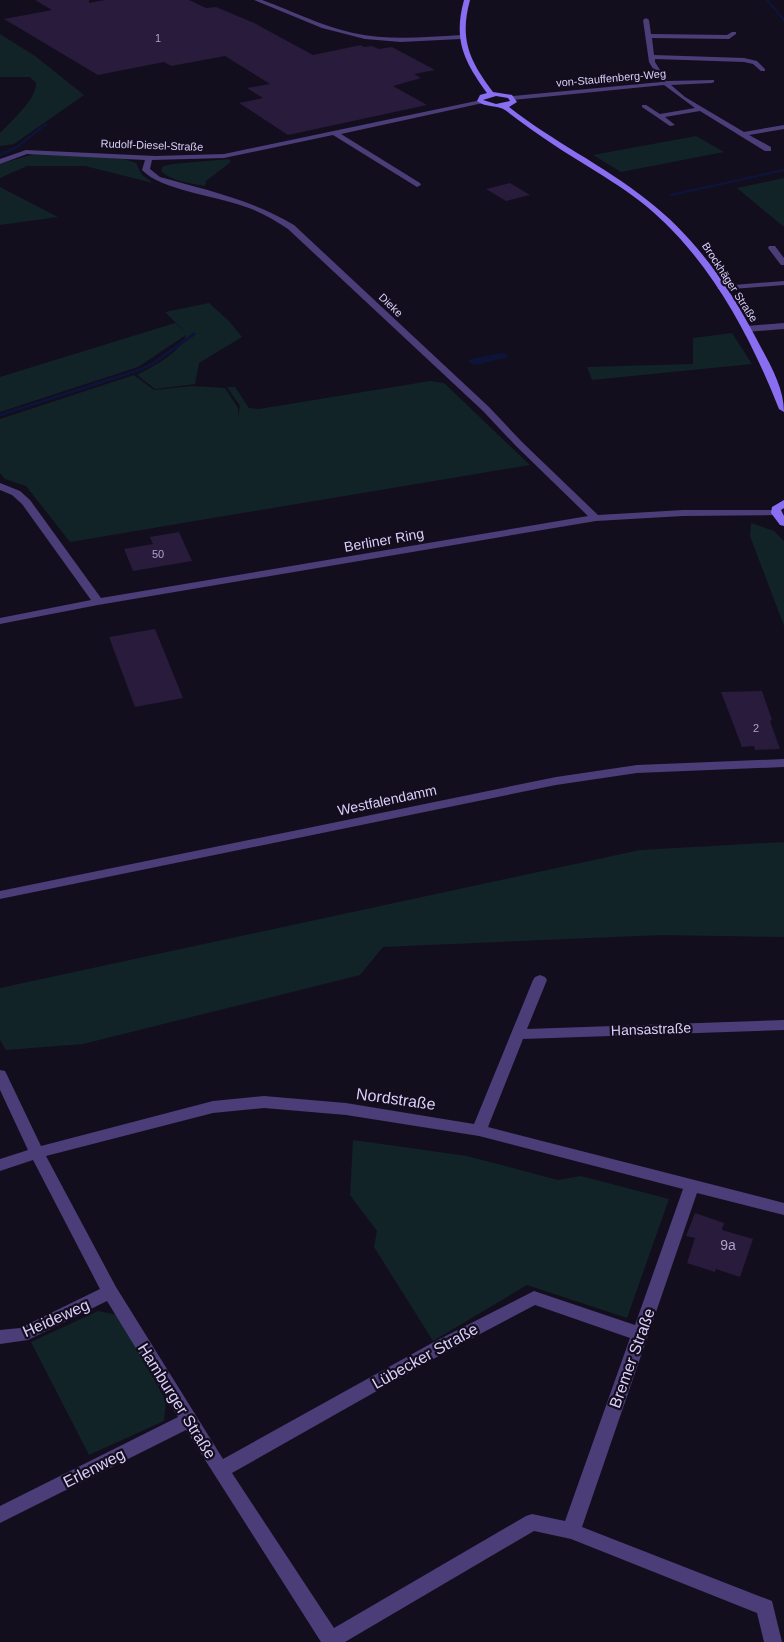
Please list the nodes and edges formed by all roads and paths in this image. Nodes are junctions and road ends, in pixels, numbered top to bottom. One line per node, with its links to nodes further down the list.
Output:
1 (257, 0): 6 (street)
2 (466, 0): 6 (street)
3 (646, 20): 5 (street)
4 (734, 33): 5 (street)
5 (648, 36): 7 (street)
6 (461, 37): 11 (street)
7 (652, 57): 8 (street); 10 (street)
8 (763, 70)
9 (712, 81): 10 (street, von-Stauffenberg-Weg)
10 (665, 83): 12 (street, von-Stauffenberg-Weg); 16 (street)
11 (491, 94): 12 (street); 13 (street)
12 (513, 98): 14 (street)
13 (481, 102): 14 (street); 20 (street, Rudolf-Diesel-Straße)
14 (504, 106): 29 (street, Brockhäger Straße)
15 (644, 106): 17 (street)
16 (700, 109): 17 (street); 21 (street)
17 (658, 116): 18 (street)
18 (672, 125)
19 (784, 127): 21 (street)
20 (334, 134): 23 (street, Rudolf-Diesel-Straße); 25 (street)
21 (742, 134): 22 (street)
22 (768, 149)
23 (149, 159): 24 (street, Rudolf-Diesel-Straße); 36 (street, Dieke)
24 (0, 162)
25 (417, 185)
26 (772, 248): 27 (street)
27 (784, 263)
28 (784, 284): 29 (street)
29 (722, 288): 31 (street, Brockhäger Straße)
30 (784, 326): 31 (street)
31 (747, 329): 32 (street, Brockhäger Straße)
32 (784, 409)
33 (0, 486): 38 (street)
34 (784, 503): 35 (street)
35 (776, 514): 36 (street, Berliner Ring); 37 (street)
36 (596, 518): 38 (street, Berliner Ring)
37 (784, 523)
38 (98, 602): 39 (street, Berliner Ring)
39 (0, 621)
40 (784, 763): 41 (street, Westfalendamm)
41 (0, 895)
42 (540, 980): 44 (street)
43 (784, 1025): 44 (street, Hansastraße)
44 (518, 1034): 46 (street)
45 (0, 1075): 47 (street, Hamburger Straße)
46 (479, 1130): 47 (street, Nordstraße); 49 (street, Nordstraße)
47 (37, 1153): 48 (street, Nordstraße); 51 (street, Hamburger Straße)
48 (0, 1166)
49 (692, 1185): 50 (street, Nordstraße); 52 (street, Bremer Straße)
50 (784, 1208)
51 (110, 1292): 53 (street, Heideweg); 54 (street, Hamburger Straße)
52 (640, 1334): 55 (street, Lübecker Straße); 57 (street, Bremer Straße)
53 (0, 1337)
54 (189, 1420): 55 (street, Hamburger Straße); 56 (street, Erlenweg)
55 (220, 1470): 57 (street, Hamburger Straße)
56 (0, 1515)
57 (570, 1531): 58 (street)
58 (773, 1642)

